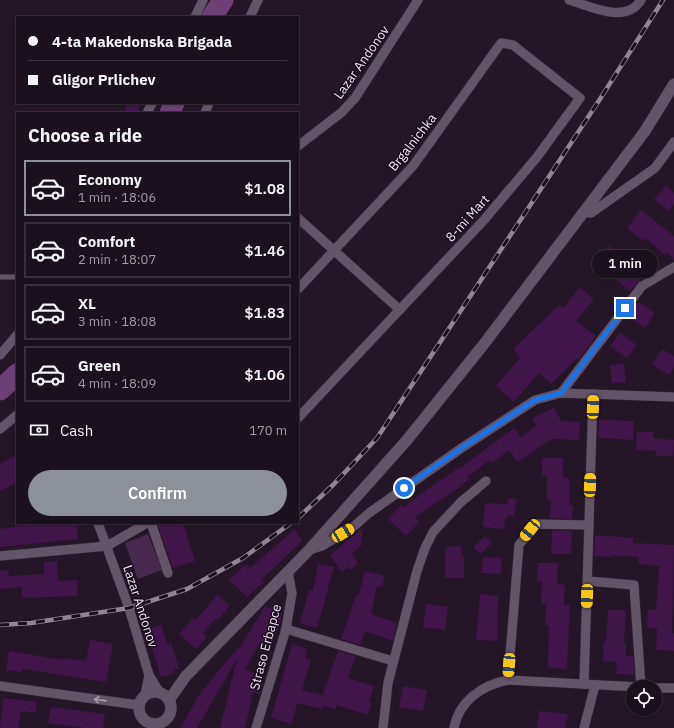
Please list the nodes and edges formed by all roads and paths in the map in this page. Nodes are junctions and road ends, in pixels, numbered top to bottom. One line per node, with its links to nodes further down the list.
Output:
1 (203, 0): 6 (street)
2 (258, 0): 7 (street)
3 (418, 0): 11 (street, Lazar Andonov)
4 (569, 0): 5 (street)
5 (641, 0)
6 (195, 16)
7 (250, 16)
8 (501, 43): 14 (street, Brgalnichka); 19 (street, 8-mi Mart)
9 (674, 84): 12 (street)
10 (674, 142): 12 (street)
11 (299, 145)
12 (584, 212): 34 (street)
13 (299, 219): 14 (street)
14 (334, 250): 18 (street, Brgalnichka); 19 (street)
15 (674, 267): 22 (street)
16 (0, 277): 17 (lane)
17 (16, 277)
18 (299, 288)
19 (400, 310): 26 (street, 8-mi Mart)
20 (16, 336): 21 (street)
21 (0, 355)
22 (561, 393): 23 (street); 34 (street)
23 (593, 394): 24 (street); 32 (street)
24 (674, 398)
25 (16, 416): 27 (street)
26 (299, 417)
27 (0, 429)
28 (486, 481): 40 (street)
29 (98, 524): 33 (street, Lazar Andonov)
30 (145, 524): 33 (street)
31 (150, 524): 37 (street)
32 (589, 525): 38 (street); 42 (street)
33 (107, 546): 35 (street); 41 (street, Lazar Andonov)
34 (309, 550): 36 (street)
35 (0, 556)
36 (288, 572): 39 (street, Straso Erbapce); 51 (street)
37 (168, 573)
38 (588, 581): 43 (street); 44 (street)
39 (286, 629): 40 (street); 55 (street, Straso Erbapce)
40 (394, 661): 56 (street)
41 (149, 675): 50 (street, Lazar Andonov); 51 (street, Lazar Andonov)
42 (508, 680): 44 (street); 57 (street)
43 (640, 680)
44 (584, 684): 45 (street)
45 (595, 685): 47 (street); 58 (street)
46 (0, 686): 52 (street, one-way to 46)
47 (626, 686)
48 (662, 688): 49 (street)
49 (674, 688)
50 (145, 695): 51 (street); 52 (street)
51 (164, 696): 54 (street)
52 (138, 705): 53 (street)
53 (143, 724): 54 (street)
54 (159, 725)
55 (256, 728)
56 (383, 728)
57 (454, 728)
58 (584, 728)

